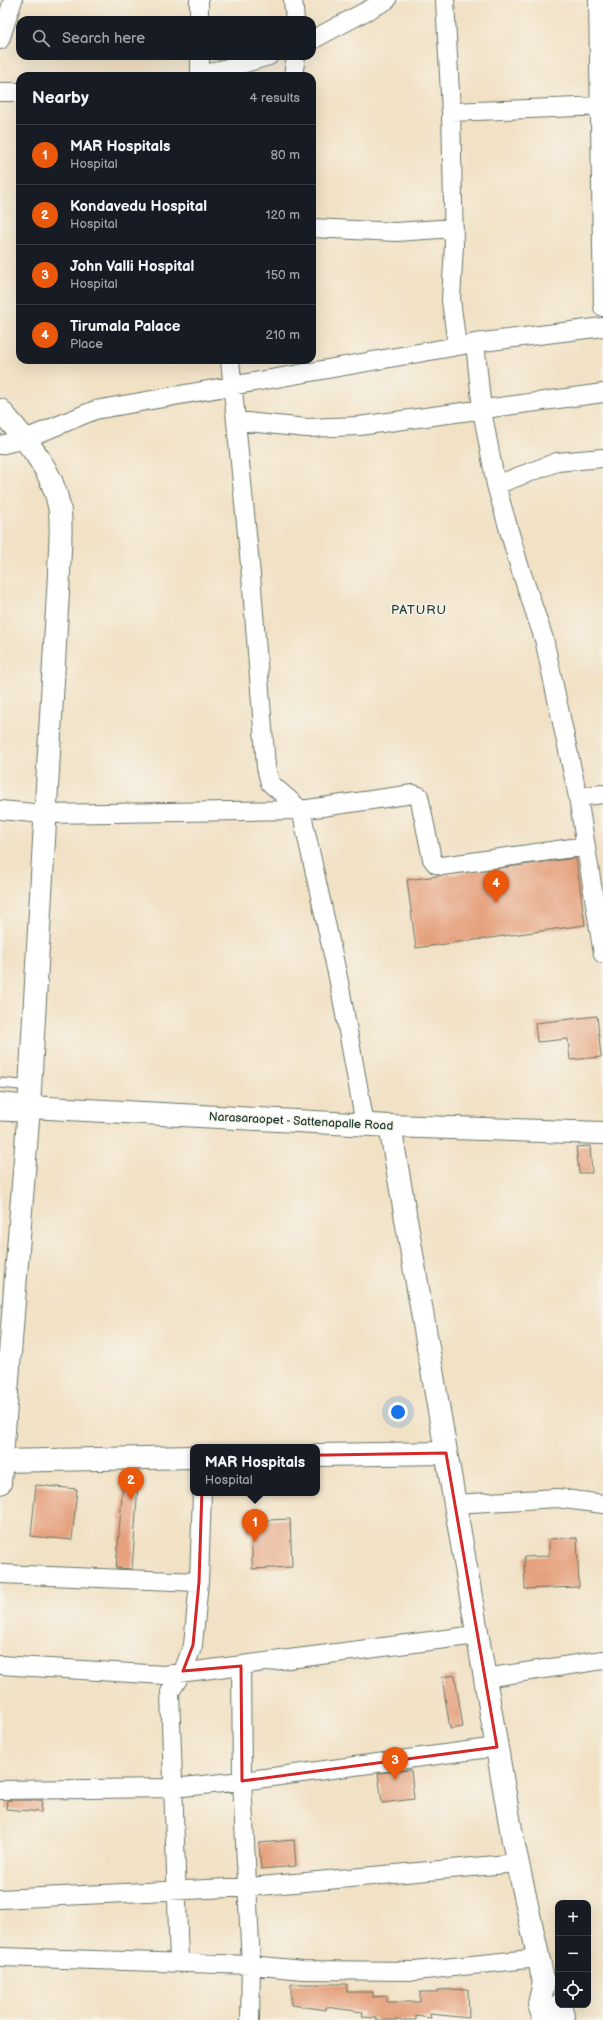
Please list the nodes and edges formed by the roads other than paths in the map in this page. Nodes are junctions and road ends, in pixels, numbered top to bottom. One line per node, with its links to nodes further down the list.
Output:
1 (13, 0): 10 (street)
2 (199, 0): 7 (street)
3 (293, 0): 8 (street)
4 (387, 0): 9 (street)
5 (445, 0): 20 (street)
6 (598, 0): 19 (street)
7 (199, 16)
8 (295, 16)
9 (316, 38)
10 (0, 40)
11 (200, 60): 14 (street)
12 (255, 60): 15 (street)
13 (295, 60): 16 (street)
14 (200, 72)
15 (214, 72)
16 (294, 72)
17 (0, 92): 18 (street)
18 (16, 92)
19 (601, 106): 20 (street); 21 (street)
20 (451, 112): 23 (street)
21 (602, 220): 24 (street)
22 (316, 228): 23 (street)
23 (454, 228): 27 (street)
24 (603, 307)
25 (603, 327): 26 (street)
26 (475, 343): 27 (street); 32 (street)
27 (457, 346): 29 (street)
28 (230, 364): 29 (street)
29 (233, 385): 33 (street); 34 (street)
30 (603, 393): 32 (street)
31 (0, 410): 34 (main road)
32 (482, 410): 33 (street); 37 (street)
33 (237, 421): 41 (street)
34 (25, 439): 35 (street); 42 (main road)
35 (0, 445)
36 (603, 458): 37 (street)
37 (496, 485): 39 (street)
38 (603, 794): 39 (street)
39 (578, 797): 43 (street)
40 (0, 810): 42 (street)
41 (301, 810): 42 (street); 43 (street); 50 (street)
42 (45, 814): 46 (main road)
43 (586, 846): 44 (street)
44 (603, 954)
45 (0, 1083): 46 (lane)
46 (30, 1086): 48 (main road)
47 (0, 1104): 48 (main road, Narasaraopet - Sattenapalle Road)
48 (29, 1112): 49 (lane); 50 (main road, Narasaraopet - Sattenapalle Road); 56 (main road)
49 (0, 1116)
50 (365, 1124): 51 (main road, Narasaraopet - Sattenapalle Road)
51 (390, 1126): 52 (main road, Narasaraopet - Sattenapalle Road); 53 (main road)
52 (603, 1133)
53 (446, 1453): 54 (main road); 59 (main road)
54 (320, 1455)
55 (190, 1457): 56 (main road)
56 (1, 1460): 57 (main road)
57 (0, 1482)
58 (202, 1496): 62 (street)
59 (454, 1504): 60 (street); 63 (main road)
60 (603, 1504)
61 (0, 1574): 62 (street)
62 (199, 1582): 67 (street)
63 (477, 1635): 66 (street); 68 (main road)
64 (603, 1660): 68 (street)
65 (0, 1665): 67 (street)
66 (241, 1666): 67 (street); 70 (street)
67 (183, 1671): 71 (street)
68 (485, 1678): 69 (main road)
69 (497, 1747): 70 (street); 73 (main road)
70 (242, 1781): 71 (street); 74 (street)
71 (173, 1788): 72 (street); 75 (street)
72 (0, 1790)
73 (518, 1863): 74 (street); 78 (main road)
74 (249, 1887): 75 (street); 80 (street)
75 (177, 1891): 76 (street); 79 (street)
76 (0, 1899)
77 (0, 1957): 79 (street)
78 (538, 1958): 80 (street); 81 (main road)
79 (179, 1962): 80 (street)
80 (251, 1965): 83 (street)
81 (551, 1990): 84 (main road)
82 (561, 2008): 85 (main road)
83 (250, 2020)
84 (544, 2020)
85 (564, 2020)

